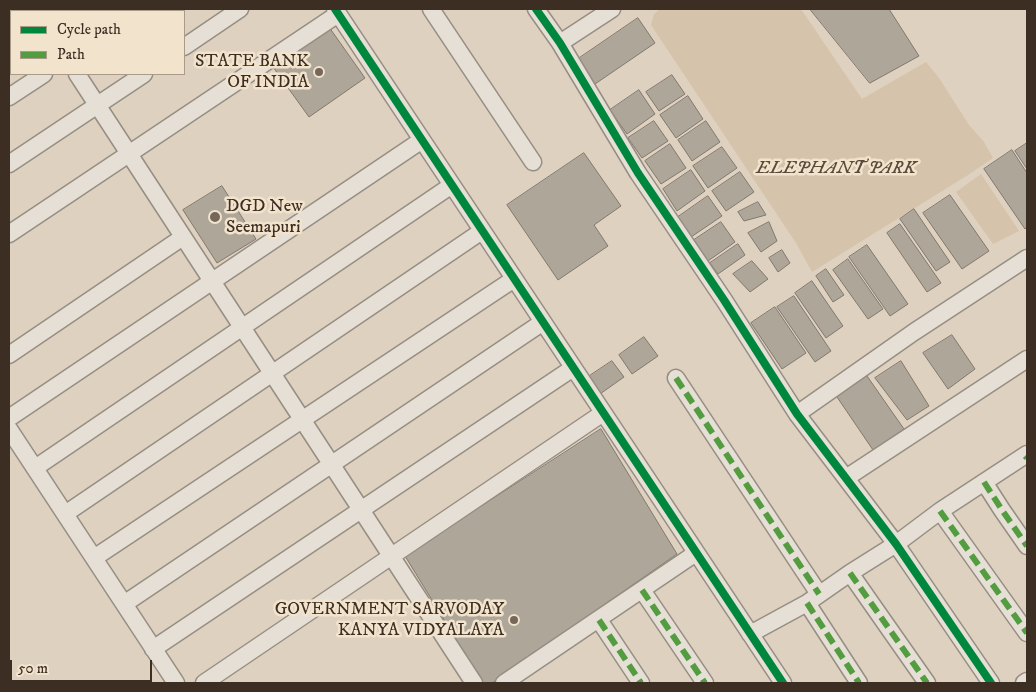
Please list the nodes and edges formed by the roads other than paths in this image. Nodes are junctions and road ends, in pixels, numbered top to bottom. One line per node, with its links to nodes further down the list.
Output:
1 (240, 9): 7 (street)
2 (431, 9): 15 (street)
3 (536, 9): 6 (street)
4 (612, 9): 6 (street)
5 (336, 11): 13 (street); 14 (street)
6 (560, 43): 32 (street)
7 (185, 46)
8 (42, 75): 11 (street)
9 (78, 75): 12 (street)
10 (142, 75): 12 (street)
11 (9, 97)
12 (97, 105): 14 (street); 16 (street)
13 (422, 140): 17 (street); 23 (street)
14 (129, 154): 19 (street); 20 (street)
15 (533, 162)
16 (9, 164)
17 (452, 185): 18 (street); 25 (street)
18 (482, 232): 22 (street); 29 (street)
19 (9, 234)
20 (183, 237): 23 (street); 26 (street)
21 (1027, 258): 32 (street)
22 (514, 278): 24 (street); 34 (street)
23 (212, 282): 25 (street); 33 (street)
24 (543, 322): 28 (street); 37 (street)
25 (242, 328): 29 (street); 38 (street)
26 (9, 355)
27 (1027, 359): 39 (street)
28 (573, 368): 31 (street); 41 (street)
29 (272, 374): 34 (street); 43 (street)
30 (676, 378): 51 (street)
31 (603, 413): 46 (street); 47 (street)
32 (797, 414): 39 (street)
33 (9, 418)
34 (302, 419): 37 (street); 48 (street)
35 (9, 429): 38 (street)
36 (1026, 456): 40 (street)
37 (332, 464): 41 (street); 52 (street)
38 (35, 468): 43 (street)
39 (846, 478): 44 (street)
40 (984, 482): 42 (street); 45 (street)
41 (361, 510): 47 (street); 56 (street)
42 (940, 511): 44 (street); 54 (street)
43 (64, 514): 48 (street)
44 (896, 544): 49 (street); 67 (street)
45 (1027, 546)
46 (696, 553): 50 (street); 55 (street)
47 (392, 557): 59 (street); 60 (street)
48 (94, 558): 52 (street)
49 (850, 573): 51 (street); 66 (street)
50 (642, 590): 53 (street); 63 (street)
51 (813, 598): 55 (street); 65 (street)
52 (124, 604): 56 (street)
53 (599, 620): 61 (street); 62 (street)
54 (1027, 633)
55 (750, 634): 64 (street)
56 (153, 649): 58 (street)
57 (1027, 681): 68 (street)
58 (176, 683)
59 (204, 683)
60 (474, 683)
61 (504, 683)
62 (641, 683)
63 (705, 683)
64 (783, 683)
65 (860, 683)
66 (928, 683)
67 (991, 683)
68 (1024, 683)

